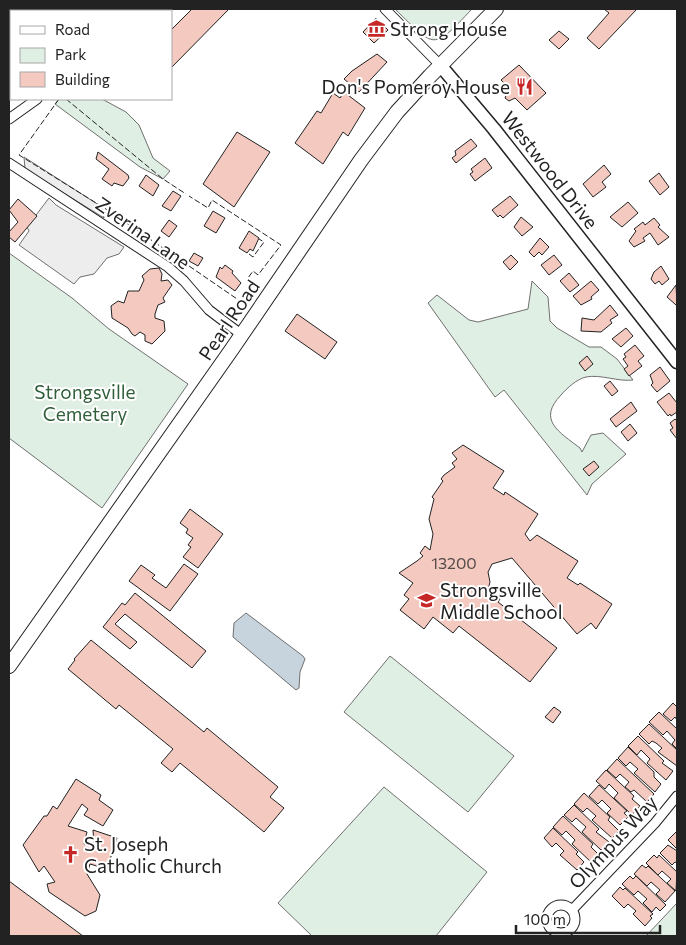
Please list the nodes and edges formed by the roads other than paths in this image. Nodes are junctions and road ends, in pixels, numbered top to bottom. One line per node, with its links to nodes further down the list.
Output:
1 (385, 9): 3 (street, Westwood Drive)
2 (496, 9): 3 (main road, Pearl Road)
3 (440, 65): 11 (main road, Pearl Road); 12 (street, Westwood Drive)
4 (35, 100): 5 (street)
5 (20, 110): 6 (street); 7 (street)
6 (9, 115)
7 (9, 119)
8 (9, 159): 10 (street, Zverina Lane)
9 (9, 163): 10 (street, Zverina Lane)
10 (18, 167): 11 (street, Zverina Lane)
11 (242, 335): 13 (main road, Pearl Road)
12 (677, 362)
13 (9, 666)
14 (677, 796): 15 (street, Olympus Way)
15 (572, 910): 16 (street, Olympus Way); 17 (street, Olympus Way)
16 (549, 933): 17 (street, Olympus Way)
17 (575, 933)

